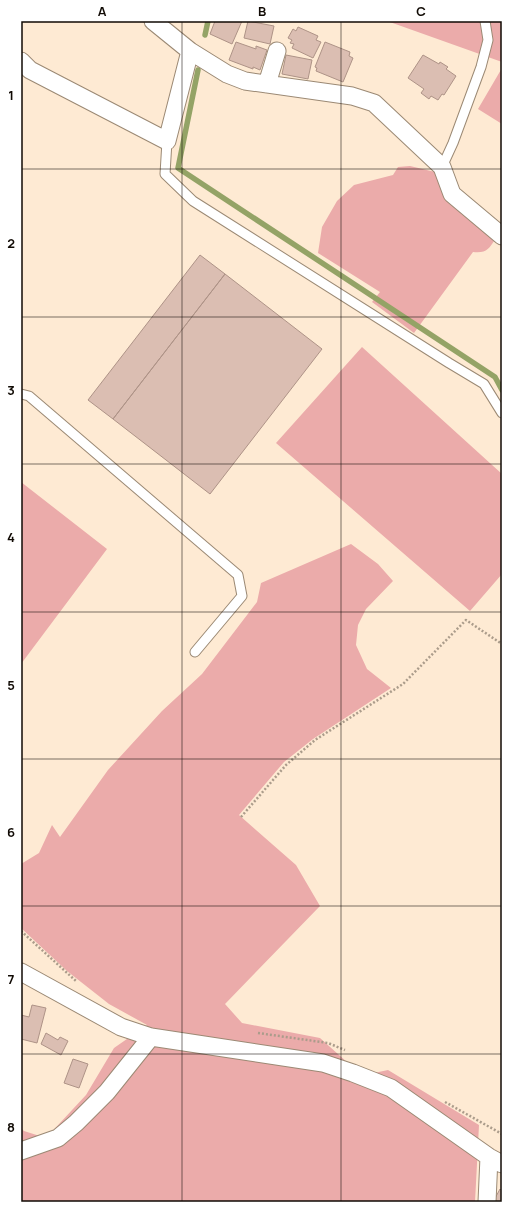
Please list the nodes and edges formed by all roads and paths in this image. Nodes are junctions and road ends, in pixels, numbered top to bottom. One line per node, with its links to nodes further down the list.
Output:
1 (153, 21): 3 (street)
2 (485, 21): 8 (lane)
3 (190, 51): 6 (street); 7 (street)
4 (277, 52): 6 (street)
5 (21, 61): 7 (street)
6 (267, 84): 8 (street)
7 (167, 141): 11 (lane)
8 (442, 167): 9 (street)
9 (502, 236)
10 (21, 394): 13 (lane)
11 (502, 413)
12 (502, 644): 14 (path)
13 (195, 652)
14 (241, 817)
15 (21, 972): 16 (street)
16 (151, 1037): 17 (street); 18 (street)
17 (21, 1151)
18 (495, 1161): 19 (street)
19 (487, 1202)

